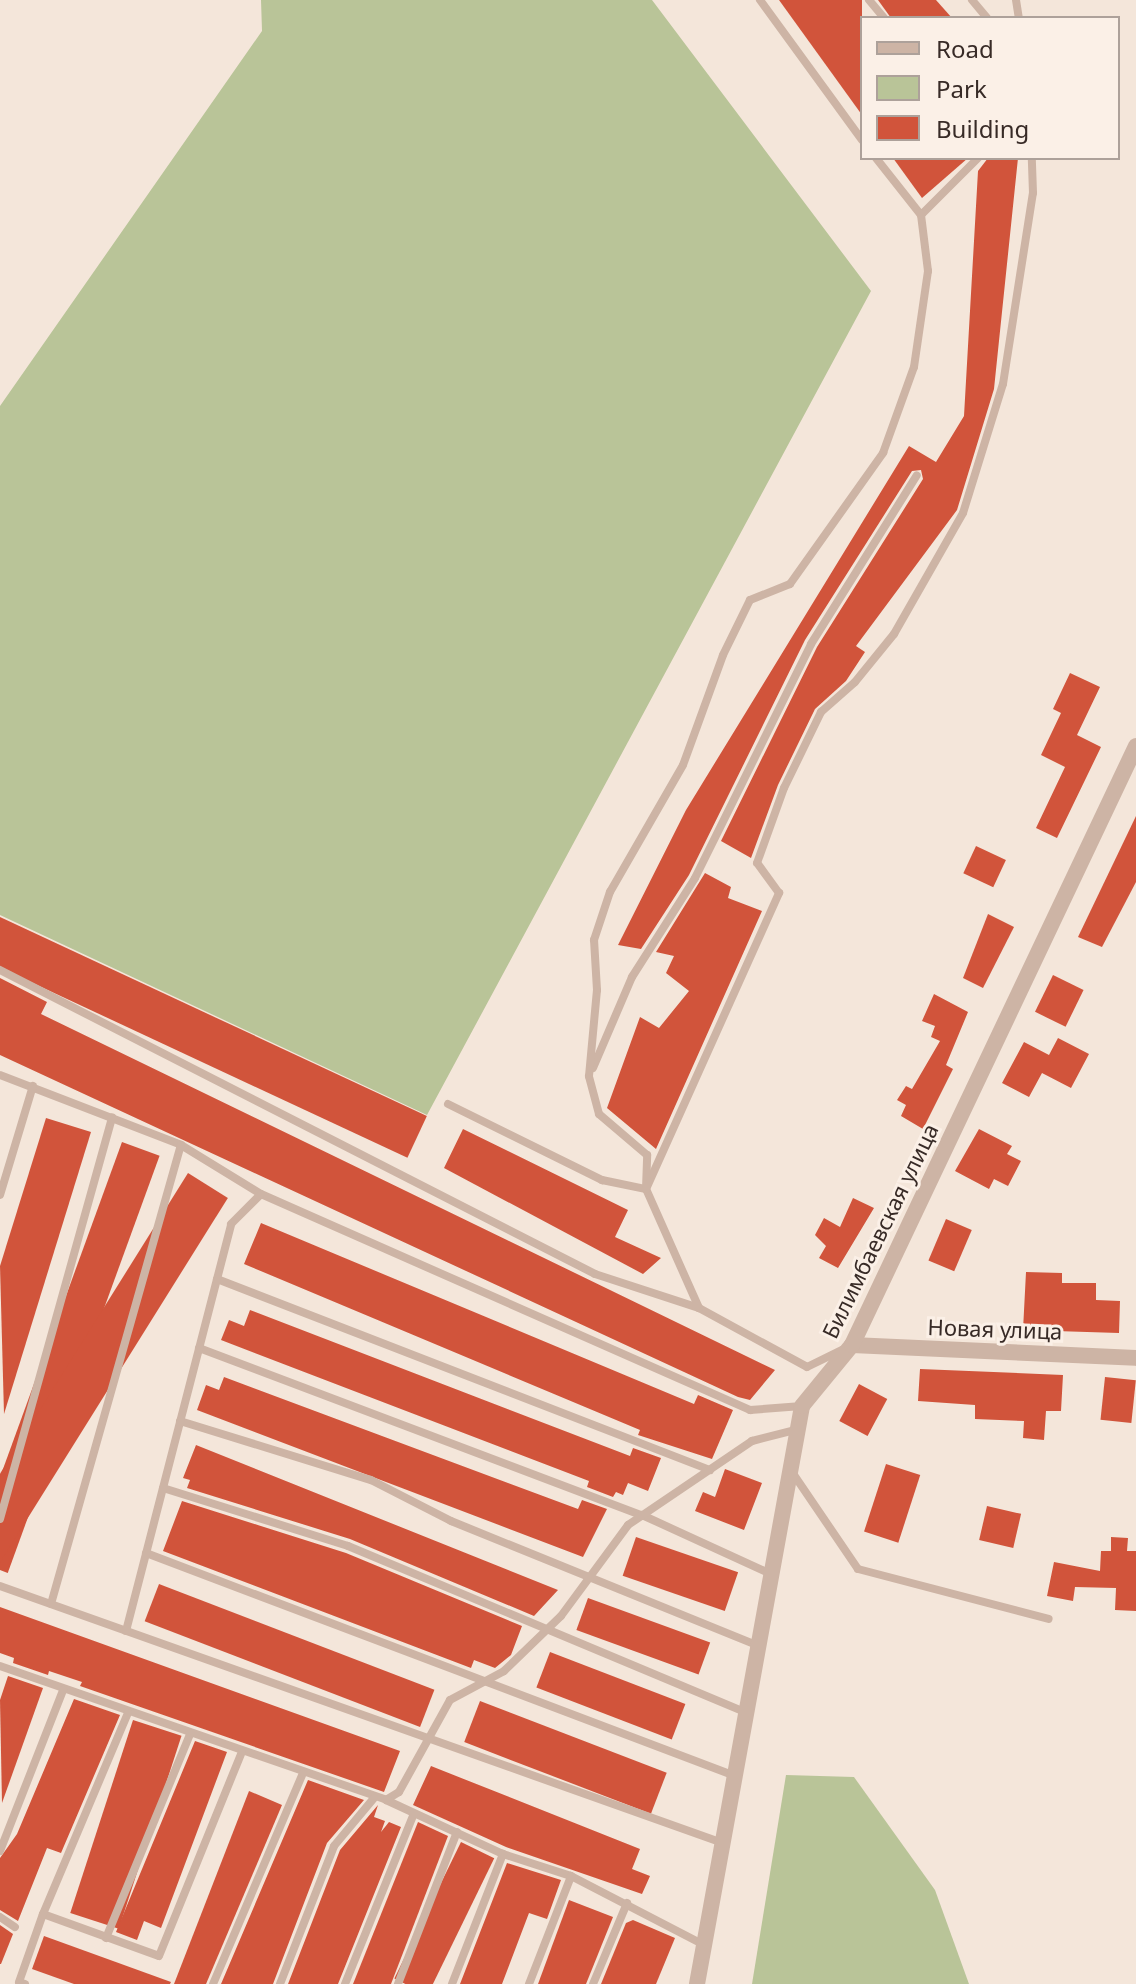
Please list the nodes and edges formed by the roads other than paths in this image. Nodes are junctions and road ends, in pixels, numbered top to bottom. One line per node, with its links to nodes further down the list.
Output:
1 (760, 0): 6 (lane)
2 (869, 0): 4 (lane)
3 (972, 0): 5 (lane)
4 (882, 16)
5 (985, 16)
6 (860, 137)
7 (878, 160): 10 (lane)
8 (976, 160): 10 (lane)
9 (1032, 160): 20 (lane)
10 (921, 215): 15 (lane)
11 (917, 475): 15 (lane)
12 (1136, 746): 25 (street, Билимбаевская улица)
13 (0, 970): 24 (lane)
14 (0, 1075): 16 (lane)
15 (589, 1076): 20 (lane)
16 (33, 1086): 18 (lane); 22 (lane)
17 (448, 1104): 20 (lane)
18 (112, 1117): 19 (lane); 35 (lane)
19 (181, 1145): 21 (lane); 40 (lane)
20 (646, 1189): 24 (lane)
21 (261, 1194): 23 (lane); 28 (lane)
22 (0, 1195)
23 (217, 1279): 26 (lane); 31 (lane)
24 (699, 1308): 25 (lane)
25 (852, 1345): 27 (street, Новая улица); 28 (street, Билимбаевская улица)
26 (199, 1348): 29 (lane); 34 (lane)
27 (1136, 1358)
28 (802, 1406): 30 (street)
29 (180, 1421): 33 (lane); 38 (lane)
30 (800, 1428): 31 (lane); 32 (street)
31 (710, 1470): 34 (lane)
32 (792, 1472): 37 (street); 41 (lane)
33 (163, 1488): 36 (lane); 43 (lane)
34 (642, 1515): 37 (lane); 38 (lane)
35 (0, 1519)
36 (146, 1553): 42 (lane); 46 (lane)
37 (773, 1575): 44 (street)
38 (588, 1579): 43 (lane); 44 (lane)
39 (0, 1586): 40 (lane)
40 (51, 1604): 42 (lane)
41 (1049, 1619)
42 (126, 1631): 51 (lane)
43 (544, 1632): 46 (lane); 49 (lane)
44 (759, 1647): 49 (street)
45 (0, 1666): 47 (lane)
46 (481, 1683): 51 (lane); 54 (lane)
47 (63, 1690): 48 (lane); 60 (lane)
48 (128, 1713): 50 (lane); 64 (lane)
49 (747, 1713): 54 (street)
50 (190, 1734): 52 (lane); 67 (lane)
51 (428, 1738): 56 (lane); 59 (lane)
52 (242, 1752): 53 (lane); 67 (lane)
53 (303, 1773): 55 (lane); 70 (lane)
54 (736, 1776): 59 (street)
55 (374, 1798): 56 (lane); 71 (lane)
56 (386, 1800): 57 (lane)
57 (414, 1813): 58 (lane); 72 (lane)
58 (457, 1832): 61 (lane); 73 (lane)
59 (723, 1844): 68 (street)
60 (0, 1851)
61 (503, 1854): 62 (lane); 74 (lane)
62 (571, 1876): 63 (lane); 75 (lane)
63 (627, 1903): 68 (lane); 76 (lane)
64 (43, 1914): 67 (lane); 69 (lane)
65 (0, 1917): 66 (lane)
66 (15, 1927)
67 (106, 1938)
68 (704, 1945): 77 (street)
69 (25, 1984)
70 (213, 1984)
71 (280, 1984)
72 (345, 1984)
73 (398, 1984)
74 (452, 1984)
75 (529, 1984)
76 (593, 1984)
77 (697, 1984)

